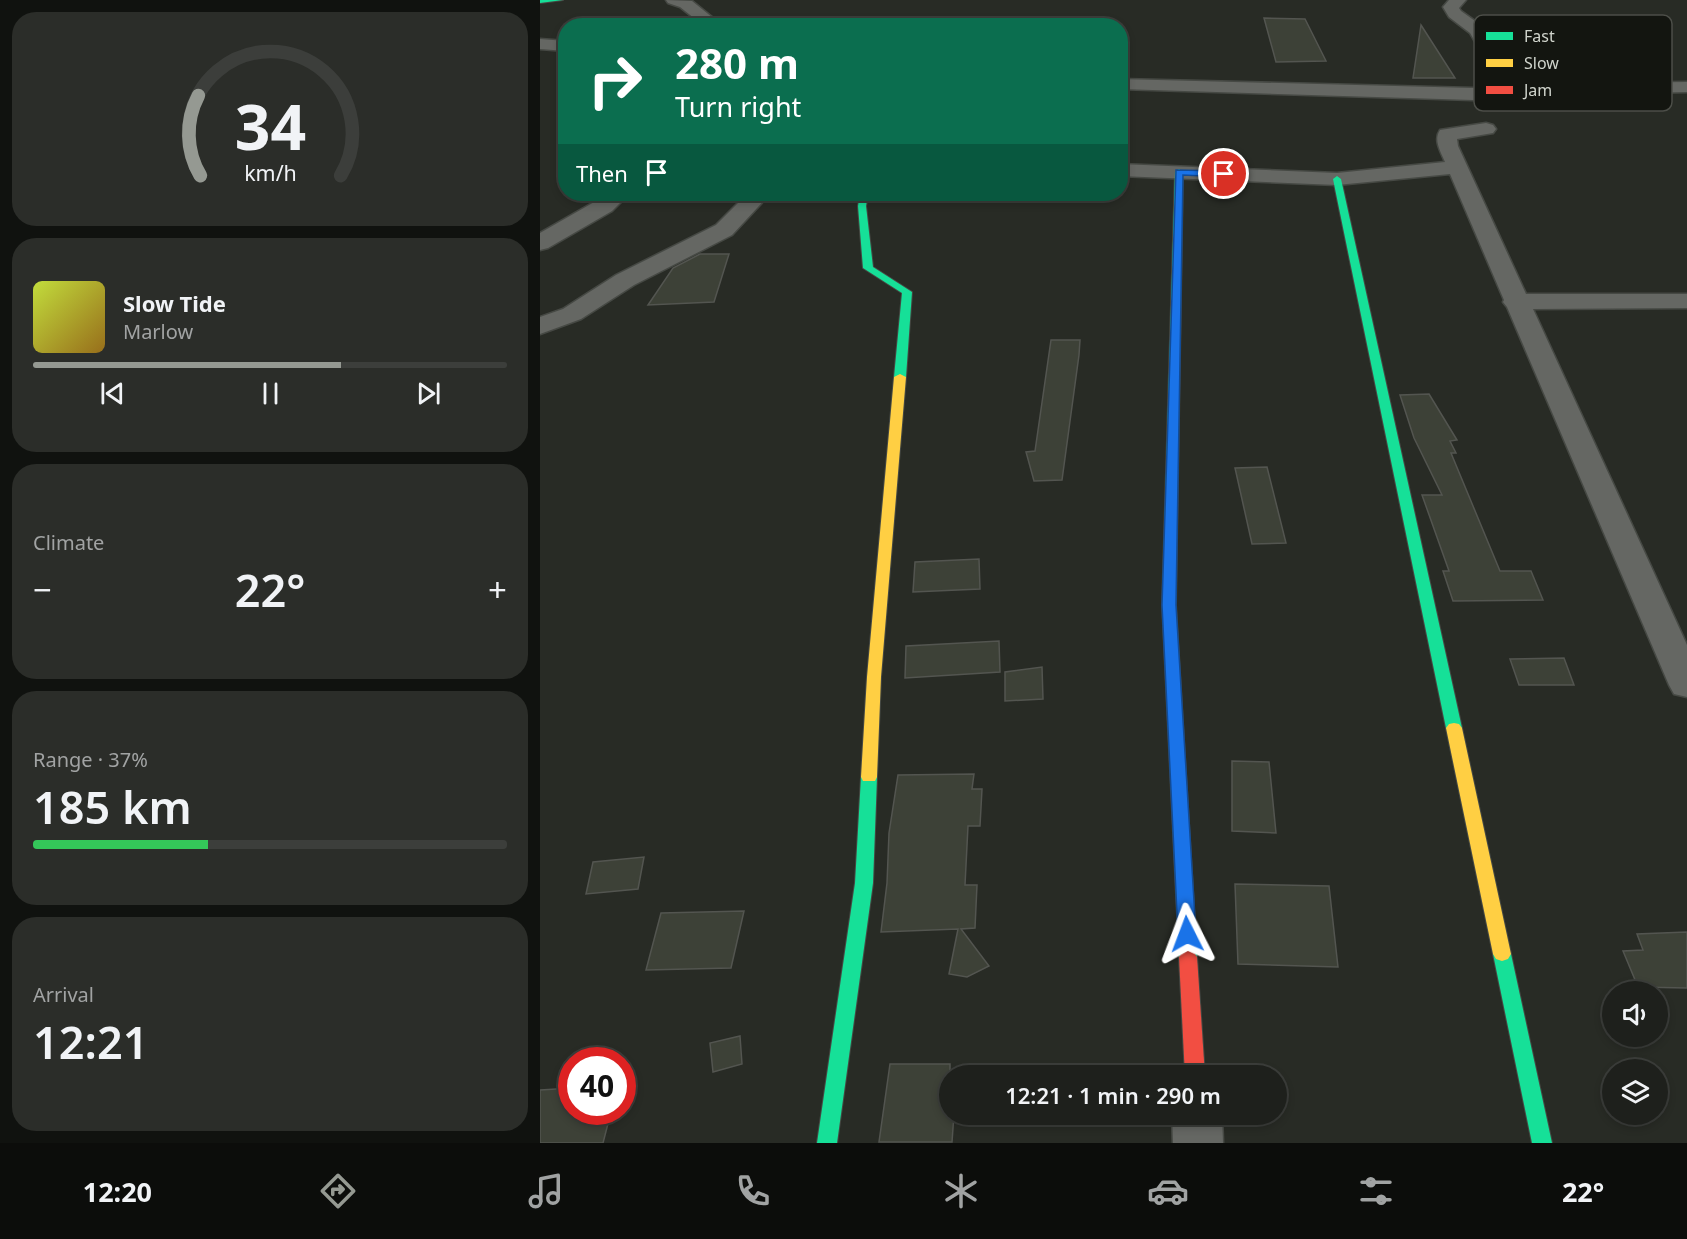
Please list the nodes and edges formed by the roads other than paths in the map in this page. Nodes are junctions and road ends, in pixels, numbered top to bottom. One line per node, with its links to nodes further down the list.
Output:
1 (560, 0): 4 (street)
2 (674, 0): 5 (street)
3 (1458, 0): 6 (street)
4 (540, 2)
5 (704, 18)
6 (1474, 28)
7 (540, 44): 8 (street)
8 (558, 45)
9 (1128, 84): 12 (street)
10 (1672, 87): 11 (street)
11 (1687, 87)
12 (1474, 94)
13 (1486, 129): 14 (street)
14 (1456, 167): 17 (street); 23 (street)
15 (1128, 170): 16 (street)
16 (1179, 172): 17 (street); 26 (street)
17 (1337, 179): 30 (street)
18 (610, 201): 21 (street)
19 (752, 201): 24 (street)
20 (863, 201): 28 (street)
21 (540, 243)
22 (1687, 301): 23 (street)
23 (1515, 302): 25 (street)
24 (540, 326)
25 (1687, 685)
26 (1194, 1065)
27 (1197, 1125): 29 (street)
28 (827, 1143)
29 (1198, 1143)
30 (1542, 1143)

